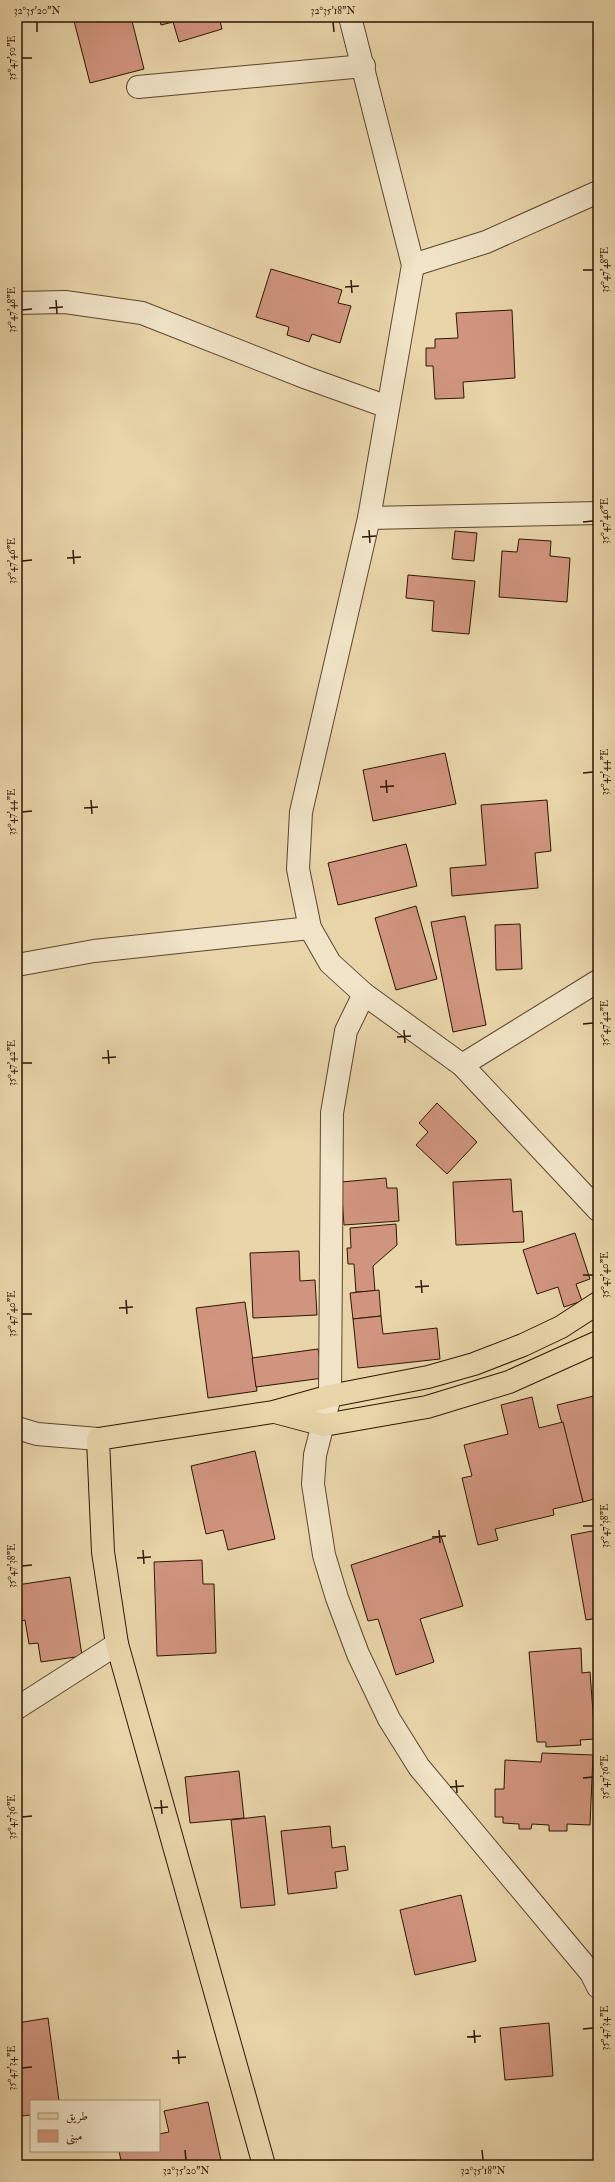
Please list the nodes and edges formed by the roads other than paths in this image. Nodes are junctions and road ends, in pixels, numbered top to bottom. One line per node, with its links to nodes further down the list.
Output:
1 (350, 17): 2 (street)
2 (364, 66): 3 (street); 5 (street)
3 (138, 87)
4 (598, 192): 5 (street)
5 (413, 265): 7 (street)
6 (17, 303): 7 (street)
7 (388, 407): 9 (street)
8 (598, 513): 9 (street)
9 (369, 518): 10 (street)
10 (310, 928): 11 (street); 13 (street)
11 (17, 965)
12 (598, 981): 14 (street)
13 (364, 994): 14 (street); 18 (street)
14 (462, 1066): 15 (street)
15 (598, 1210)
16 (598, 1303): 18 (main road)
17 (598, 1342): 20 (main road)
18 (330, 1396): 19 (main road); 20 (street)
19 (273, 1412): 20 (main road); 22 (main road)
20 (324, 1425): 25 (street)
21 (17, 1428): 22 (street)
22 (98, 1439): 23 (main road)
23 (117, 1644): 24 (street); 26 (main road)
24 (17, 1708)
25 (596, 1976)
26 (264, 2165)

